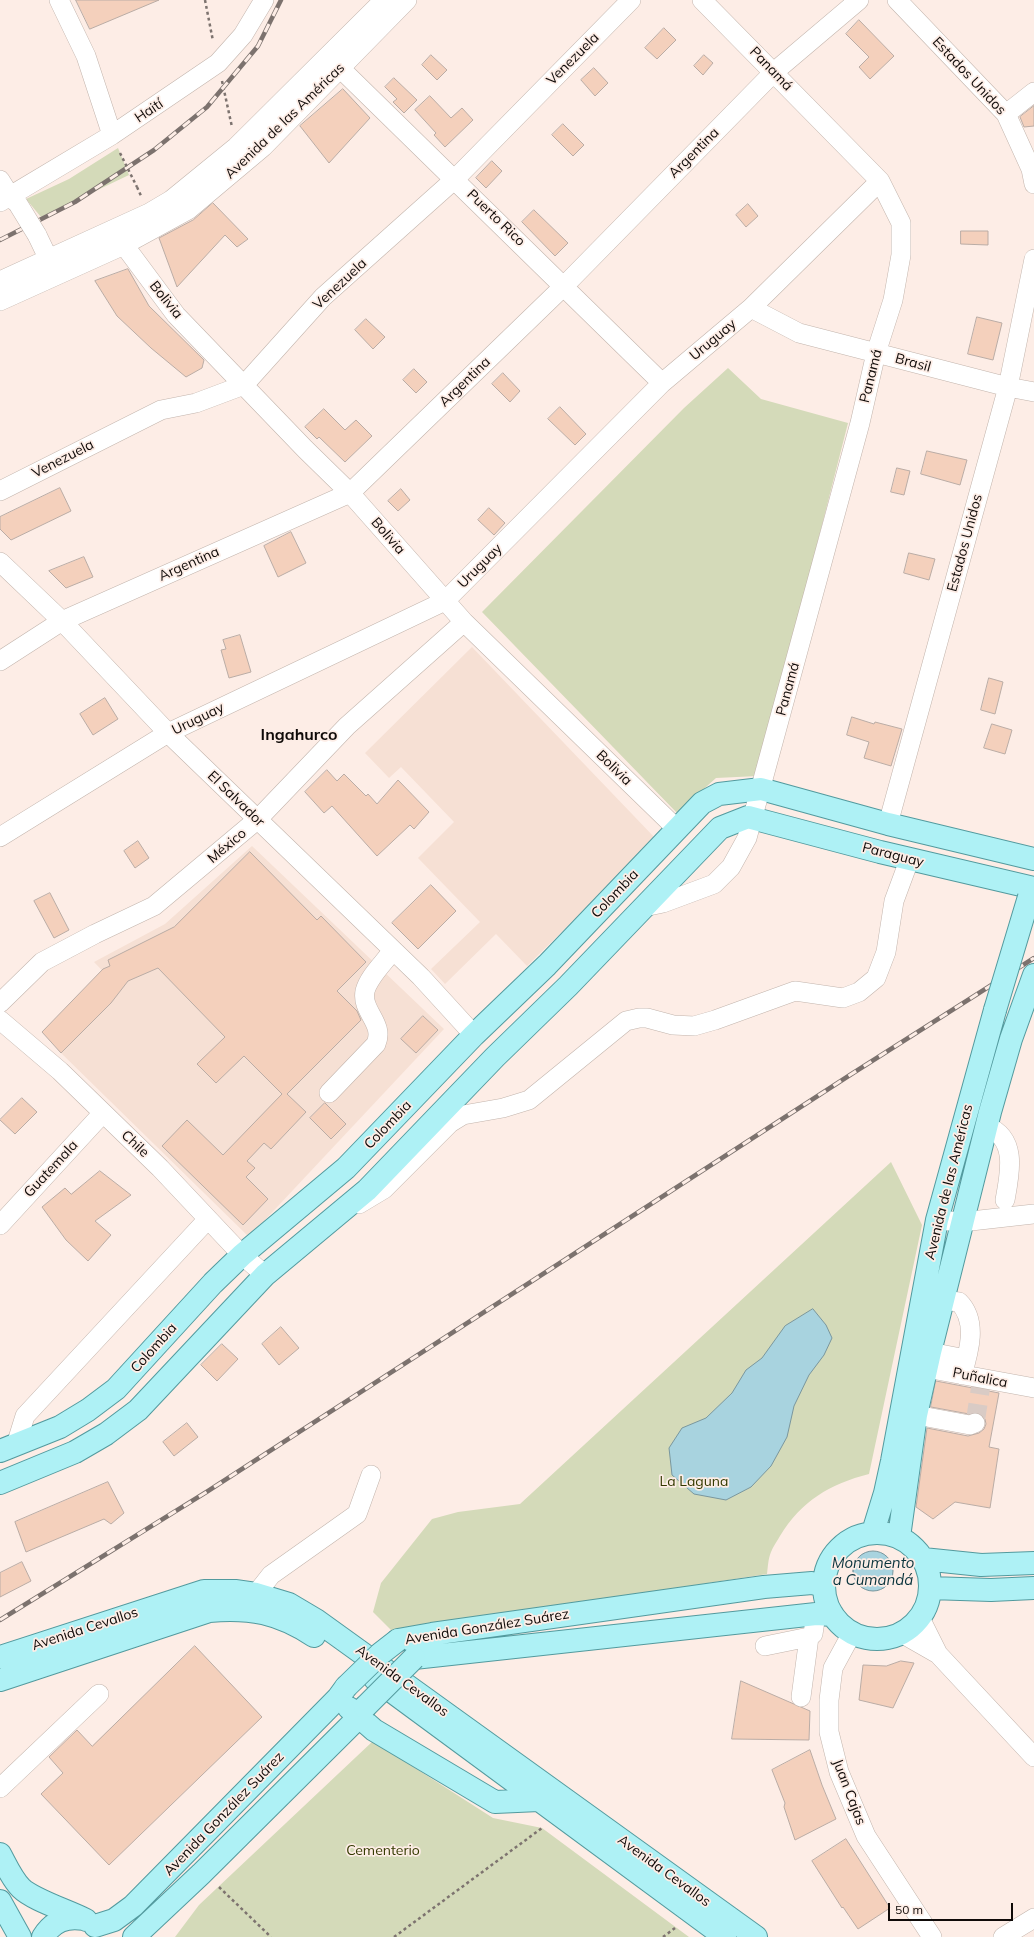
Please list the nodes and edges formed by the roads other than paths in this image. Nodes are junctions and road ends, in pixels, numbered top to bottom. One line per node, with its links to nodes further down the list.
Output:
1 (59, 0): 13 (street)
2 (264, 0): 13 (street, Haití)
3 (384, 0): 9 (street, Avenida de las Américas)
4 (408, 0): 9 (street, Avenida de las Américas)
5 (631, 0): 15 (street, Venezuela)
6 (702, 0): 10 (street, Panamá)
7 (858, 0): 10 (street, Argentina)
8 (897, 0): 12 (street, Estados Unidos)
9 (335, 61): 15 (street, Puerto Rico); 20 (street, Avenida de las Américas); 21 (street, Avenida de las Américas)
10 (774, 72): 17 (street, Panamá); 25 (street, Argentina)
11 (1034, 92): 12 (street)
12 (1006, 114): 14 (street, Estados Unidos)
13 (112, 135): 19 (street, Haití)
14 (1027, 140): 18 (street, Estados Unidos)
15 (455, 179): 25 (street, Puerto Rico); 30 (street, Venezuela)
16 (0, 180): 19 (street)
17 (880, 182): 27 (street, Uruguay); 28 (street, Panamá)
18 (1034, 184)
19 (9, 200): 23 (street, bridge)
20 (114, 229): 21 (street, Bolivia); 23 (street, Avenida de las Américas)
21 (124, 246): 26 (street, Avenida de las Américas); 30 (street, Bolivia)
22 (1034, 259): 31 (street, Estados Unidos)
23 (49, 260): 24 (street, Avenida de las Américas)
24 (0, 281)
25 (565, 285): 29 (street, Puerto Rico); 34 (street, Argentina)
26 (0, 301)
27 (751, 308): 28 (street, Brasil); 29 (street, Uruguay)
28 (876, 353): 31 (street, Brasil); 41 (street, Panamá)
29 (662, 383): 36 (street, Uruguay)
30 (244, 385): 33 (street, Venezuela); 34 (street, Bolivia)
31 (1008, 388): 32 (street, Brasil); 44 (street, Estados Unidos)
32 (1034, 392)
33 (0, 491)
34 (350, 492): 36 (street, Bolivia); 37 (street, Argentina)
35 (0, 562): 37 (street, El Salvador)
36 (445, 601): 38 (street, Bolivia); 40 (street, Uruguay)
37 (62, 621): 39 (street, Argentina); 40 (street, El Salvador)
38 (464, 622): 43 (street, México); 45 (street, Bolivia)
39 (0, 661)
40 (168, 733): 43 (street, El Salvador); 46 (street, Uruguay)
41 (761, 789): 42 (street, Panamá); 44 (main road, Paraguay); 45 (main road, Colombia)
42 (753, 818): 47 (main road, Paraguay); 50 (main road); 50 (street, Panamá)
43 (258, 819): 51 (street, El Salvador); 53 (street, México)
44 (888, 824): 48 (main road, Paraguay)
45 (677, 829): 56 (main road, Colombia)
46 (0, 837)
47 (908, 859): 49 (main road, Paraguay); 61 (street)
48 (1034, 859)
49 (1032, 889): 64 (main road, Avenida de las Américas, bridge)
50 (644, 906): 61 (main road)
51 (393, 950): 56 (street, El Salvador); 57 (street)
52 (1034, 975): 54 (main road, Avenida de las Américas)
53 (0, 1002)
54 (1027, 1006): 59 (main road, Avenida de las Américas)
55 (0, 1020): 58 (street, Chile)
56 (474, 1036): 67 (main road, Colombia)
57 (329, 1093)
58 (102, 1114): 63 (street, Chile); 66 (street, Guatemala)
59 (986, 1126): 60 (street); 65 (main road, Avenida de las Américas)
60 (1005, 1200)
61 (355, 1201): 68 (main road)
62 (1034, 1214): 65 (street)
63 (208, 1219): 67 (street, Chile); 75 (street)
64 (937, 1220): 65 (street); 78 (main road, Avenida de las Américas)
65 (962, 1222): 69 (main road, Avenida de las Américas)
66 (0, 1225)
67 (242, 1255): 68 (street, Chile); 75 (main road, Colombia)
68 (265, 1275): 77 (main road)
69 (942, 1300): 70 (main road, Avenida de las Américas); 71 (street)
70 (928, 1360): 71 (street, Puñalica); 73 (main road, Avenida de las Américas)
71 (972, 1374): 72 (street, Puñalica)
72 (1034, 1388)
73 (916, 1415): 74 (street); 79 (main road, Avenida de las Américas)
74 (975, 1423)
75 (8, 1448)
76 (371, 1475): 85 (street)
77 (0, 1483)
78 (873, 1532): 79 (main road); 82 (main road)
79 (899, 1537): 80 (main road)
80 (923, 1559): 81 (main road); 83 (main road)
81 (1034, 1563)
82 (824, 1586): 86 (main road); 90 (main road, Avenida González Suárez)
83 (930, 1588): 84 (main road); 87 (main road)
84 (1034, 1588)
85 (256, 1594): 88 (main road, Avenida Cevallos); 116 (main road, Avenida Cevallos)
86 (824, 1614): 89 (main road); 92 (street); 96 (main road, Avenida González Suárez)
87 (920, 1618): 91 (main road); 95 (street)
88 (133, 1624): 94 (main road, Avenida Cevallos); 97 (main road, Avenida Cevallos); 105 (main road, Avenida Cevallos)
89 (852, 1633): 91 (main road); 117 (street, Juan Cajas)
90 (432, 1634): 96 (main road); 99 (main road, Avenida González Suárez, bridge)
91 (903, 1634): 95 (street)
92 (809, 1637): 93 (street); 101 (street)
93 (765, 1646)
94 (9, 1654): 97 (main road)
95 (938, 1654): 103 (street)
96 (438, 1656): 102 (main road, Avenida González Suárez, bridge)
97 (26, 1671): 98 (main road, Avenida Cevallos)
98 (0, 1680)
99 (342, 1692): 102 (main road); 106 (main road, Avenida González Suárez)
100 (100, 1694): 104 (street)
101 (801, 1697)
102 (362, 1712): 105 (main road); 108 (main road, Avenida González Suárez)
103 (1034, 1757)
104 (0, 1788)
105 (538, 1800): 115 (main road, Avenida Cevallos)
106 (199, 1839): 108 (main road); 111 (main road, Avenida González Suárez)
107 (0, 1854): 111 (main road)
108 (218, 1858): 114 (main road, Avenida González Suárez)
109 (0, 1901): 112 (main road)
110 (1034, 1918): 118 (street)
111 (95, 1927): 113 (main road, Avenida González Suárez)
112 (20, 1937)
113 (43, 1937)
114 (134, 1937)
115 (725, 1937)
116 (756, 1937)
117 (932, 1937)
118 (1003, 1937)

